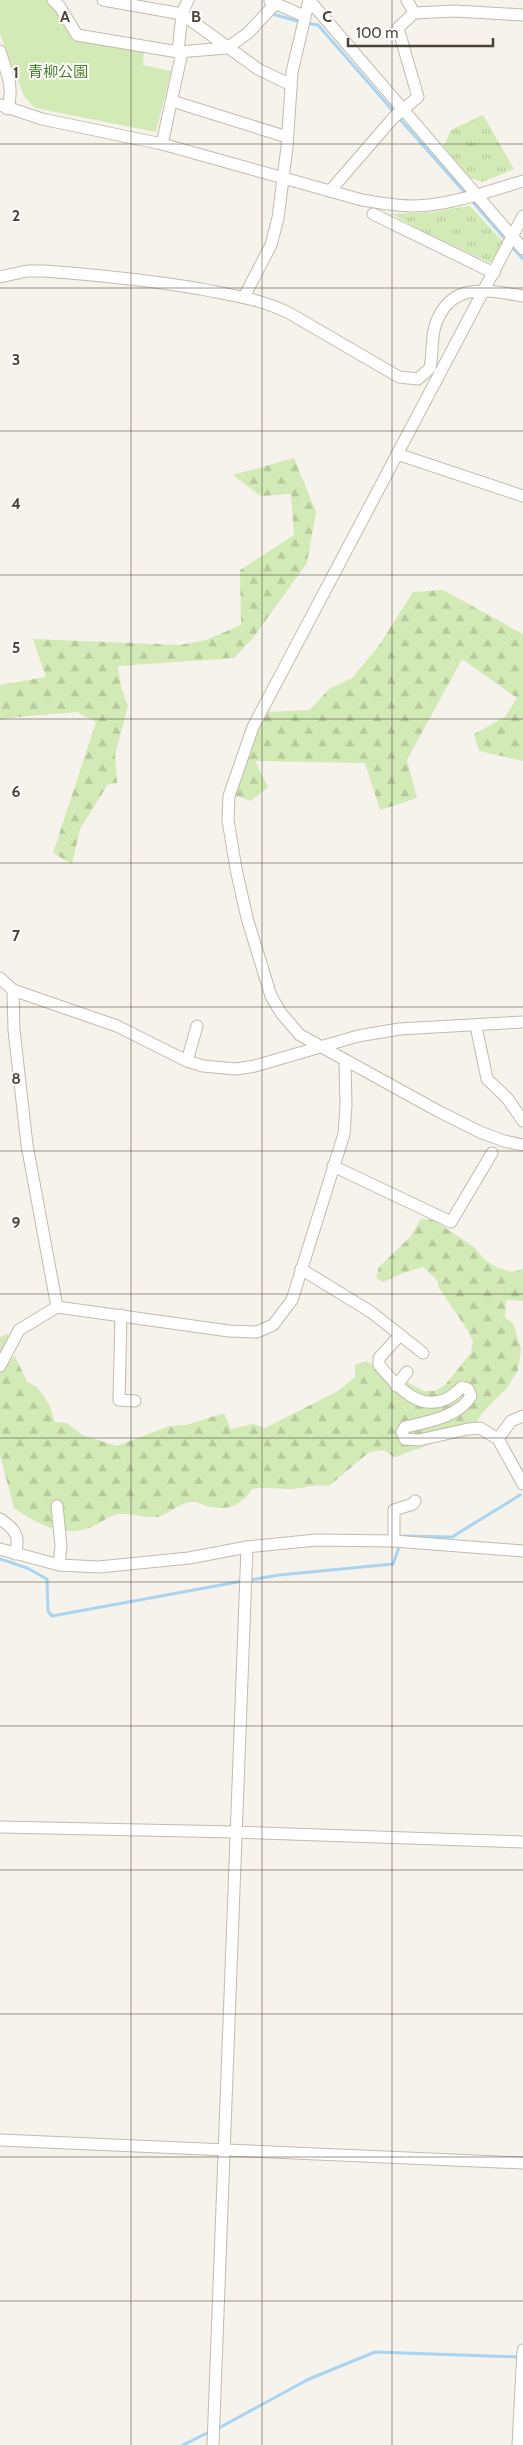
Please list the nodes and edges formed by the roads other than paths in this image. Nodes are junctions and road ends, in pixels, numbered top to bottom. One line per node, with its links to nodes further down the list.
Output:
1 (53, 0): 13 (street)
2 (103, 0): 5 (street)
3 (188, 0): 8 (street)
4 (407, 0): 7 (street)
5 (136, 3): 8 (street)
6 (269, 7): 10 (street); 11 (street)
7 (414, 13): 9 (street); 17 (street)
8 (182, 14): 11 (street); 13 (street)
9 (523, 15)
10 (303, 20): 14 (street); 17 (street)
11 (227, 48): 13 (street); 14 (street)
12 (0, 51): 16 (street)
13 (180, 52): 15 (street)
14 (291, 85): 18 (street)
15 (172, 101): 18 (street); 19 (street)
16 (3, 107): 19 (street)
17 (404, 110): 22 (street); 23 (street)
18 (288, 137): 20 (street)
19 (162, 144): 20 (street)
20 (283, 178): 22 (street); 32 (street)
21 (523, 180): 23 (street)
22 (330, 191): 23 (street)
23 (469, 195): 26 (street)
24 (373, 214): 28 (street)
25 (523, 216): 26 (street)
26 (510, 241): 27 (street); 28 (street)
27 (523, 249)
28 (494, 273): 30 (street)
29 (0, 278): 32 (street)
30 (485, 289): 31 (street); 32 (street); 33 (street)
31 (523, 296)
32 (244, 297)
33 (397, 454): 34 (street); 40 (street)
34 (523, 496)
35 (0, 978): 36 (street)
36 (12, 990): 42 (street); 48 (street)
37 (523, 1022): 39 (street)
38 (197, 1026): 42 (street)
39 (476, 1026): 40 (street); 43 (street)
40 (320, 1045): 41 (street); 42 (street)
41 (345, 1060): 44 (street); 46 (street)
42 (187, 1061)
43 (523, 1122)
44 (523, 1145)
45 (492, 1153): 46 (street)
46 (334, 1166): 47 (street)
47 (301, 1269): 49 (street); 50 (street)
48 (56, 1307): 49 (street); 52 (street)
49 (121, 1316): 55 (street)
50 (400, 1335): 51 (street); 54 (street)
51 (423, 1353)
52 (0, 1366)
53 (406, 1372): 54 (street)
54 (396, 1386): 57 (street)
55 (135, 1401)
56 (523, 1416): 57 (street)
57 (498, 1439): 58 (street)
58 (523, 1484)
59 (415, 1501): 62 (street)
60 (57, 1506): 67 (street)
61 (0, 1519): 66 (street)
62 (398, 1541): 63 (street); 65 (street)
63 (247, 1546): 67 (street); 69 (street)
64 (0, 1549): 66 (street)
65 (523, 1552)
66 (15, 1554): 67 (street)
67 (59, 1565)
68 (0, 1827): 69 (street)
69 (235, 1832): 70 (street); 72 (street)
70 (523, 1842)
71 (0, 2140): 72 (street)
72 (224, 2148): 73 (street); 75 (street)
73 (523, 2163)
74 (523, 2355): 76 (street)
75 (213, 2434)
76 (518, 2445)

